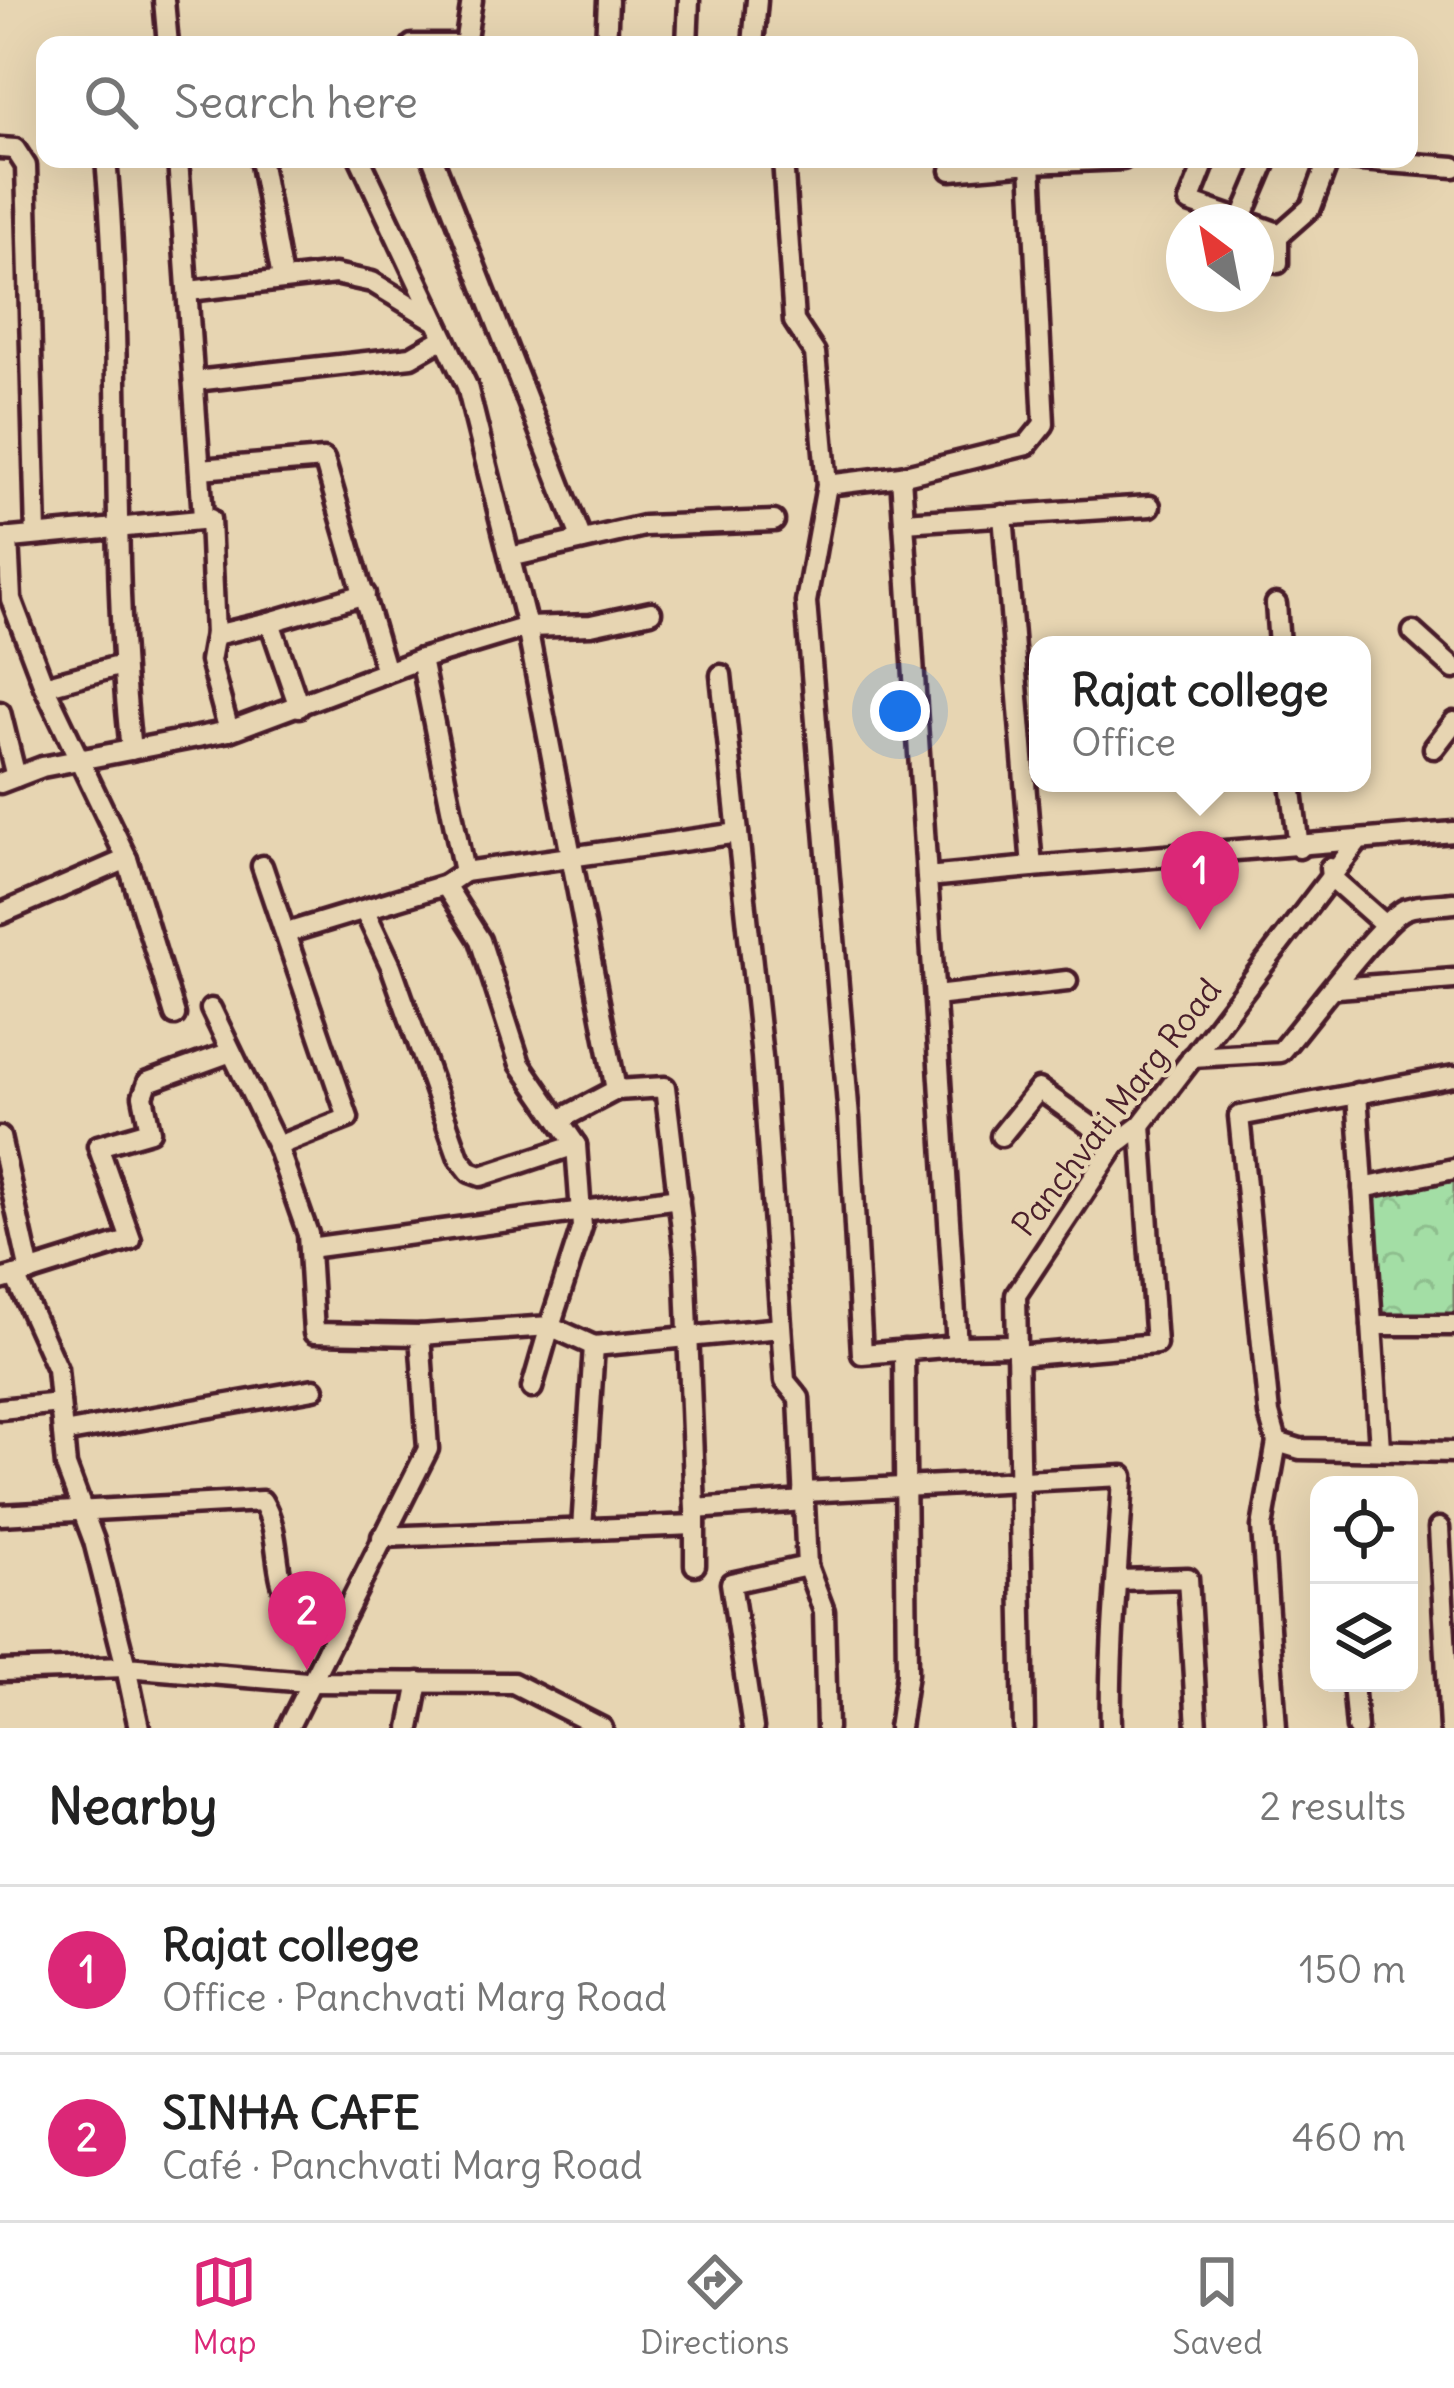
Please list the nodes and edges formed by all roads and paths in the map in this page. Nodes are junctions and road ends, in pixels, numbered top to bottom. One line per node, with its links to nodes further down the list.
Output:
1 (164, 0): 6 (street)
2 (472, 0): 7 (street)
3 (608, 0): 8 (street)
4 (689, 0): 9 (street)
5 (757, 0): 10 (street)
6 (167, 36)
7 (466, 36)
8 (606, 36)
9 (687, 36)
10 (754, 36)
11 (0, 148): 44 (street)
12 (1418, 164): 13 (street)
13 (1454, 166)
14 (107, 168): 43 (street)
15 (179, 168): 32 (street)
16 (262, 168): 31 (street)
17 (364, 168): 33 (street)
18 (437, 168): 46 (street)
19 (784, 168): 37 (street)
20 (974, 168): 25 (street)
21 (1031, 168): 36 (street)
22 (1202, 168): 26 (street)
23 (1264, 168): 27 (street)
24 (1326, 168): 29 (street)
25 (951, 170)
26 (1195, 204)
27 (1253, 204)
28 (1274, 234): 29 (street)
29 (1278, 236): 30 (street)
30 (1278, 263)
31 (282, 278): 32 (street); 33 (street)
32 (189, 291): 34 (street)
33 (440, 329): 34 (street); 47 (street)
34 (195, 381): 35 (street)
35 (200, 469): 40 (street); 48 (street)
36 (901, 476): 37 (street); 42 (street)
37 (827, 485): 121 (street)
38 (1150, 506): 39 (street)
39 (1003, 515): 42 (street); 79 (street)
40 (203, 517): 43 (street); 54 (street)
41 (775, 521): 46 (street)
42 (904, 522): 81 (street)
43 (122, 526): 44 (street); 57 (street)
44 (36, 535): 45 (street)
45 (4, 538): 61 (street)
46 (582, 540): 47 (street)
47 (510, 557): 52 (street)
48 (365, 594): 51 (street); 59 (street)
49 (1276, 604): 55 (street)
50 (651, 612): 52 (street)
51 (270, 622): 54 (street); 62 (street)
52 (527, 627): 56 (street); 77 (street)
53 (1413, 632): 58 (street)
54 (215, 633): 65 (street)
55 (1278, 636)
56 (421, 658): 59 (street); 80 (street)
57 (122, 665): 61 (street); 67 (street)
58 (1454, 669)
59 (386, 672): 62 (street)
60 (721, 675): 72 (street)
61 (44, 686): 68 (street)
62 (298, 707): 65 (street)
63 (0, 712): 69 (street)
64 (1454, 722): 66 (street)
65 (229, 731): 67 (street)
66 (1434, 748)
67 (131, 750): 68 (street)
68 (81, 760): 69 (street); 76 (street)
69 (8, 780)
70 (1292, 792): 75 (street)
71 (1454, 832): 73 (street)
72 (738, 833): 77 (street); 116 (street)
73 (1356, 844): 74 (street); 82 (street, Panchvati Marg Road)
74 (1328, 846): 75 (street); 82 (street)
75 (1299, 848): 79 (street)
76 (127, 859): 86 (street); 94 (street)
77 (571, 860): 80 (street); 98 (street)
78 (262, 866): 88 (street)
79 (1031, 867): 81 (street)
80 (464, 872): 83 (street)
81 (928, 877): 92 (street)
82 (1331, 877): 87 (street); 96 (street, Panchvati Marg Road)
83 (445, 886): 85 (street); 100 (street)
84 (1454, 903): 87 (street)
85 (365, 911): 88 (street); 105 (street)
86 (0, 914)
87 (1383, 923): 91 (street)
88 (286, 933): 106 (street)
89 (1454, 979): 91 (street)
90 (1067, 981): 92 (street)
91 (1337, 988): 96 (street)
92 (935, 997): 120 (street)
93 (211, 1010): 95 (street)
94 (176, 1015)
95 (231, 1052): 106 (street); 112 (street)
96 (1192, 1057): 101 (street, Panchvati Marg Road)
97 (1454, 1076): 99 (street)
98 (616, 1090): 100 (street); 109 (street)
99 (1357, 1093): 108 (street); 128 (street)
100 (559, 1120): 105 (street)
101 (1141, 1125): 104 (street, Panchvati Marg Road); 122 (street)
102 (0, 1136): 112 (street)
103 (1000, 1136): 104 (street)
104 (1116, 1144): 122 (street, Panchvati Marg Road)
105 (576, 1145): 110 (street)
106 (277, 1146): 111 (street)
107 (1454, 1169): 108 (street)
108 (1363, 1188): 115 (street)
109 (679, 1198): 110 (street); 118 (street)
110 (581, 1212): 111 (street); 114 (street)
111 (309, 1248): 117 (street)
112 (15, 1276): 125 (street)
113 (1454, 1324): 115 (street)
114 (550, 1325): 117 (street); 119 (street); 123 (street)
115 (1372, 1325): 129 (street)
116 (782, 1328): 118 (street); 133 (street)
117 (420, 1335): 139 (street)
118 (689, 1336): 119 (street); 136 (street)
119 (594, 1346): 138 (street)
120 (956, 1346): 121 (street); 122 (street)
121 (904, 1350): 132 (street)
122 (1017, 1350): 131 (street, Panchvati Marg Road)
123 (532, 1388)
124 (314, 1389): 127 (street)
125 (60, 1403): 126 (street); 127 (street)
126 (0, 1409)
127 (63, 1432): 134 (street)
128 (1277, 1442): 129 (street); 159 (street)
129 (1380, 1448): 130 (street)
130 (1454, 1452)
131 (1019, 1484): 132 (street); 142 (street); 156 (street, Panchvati Marg Road)
132 (905, 1488): 133 (street); 155 (street)
133 (803, 1496): 136 (street); 141 (street)
134 (82, 1508): 135 (street); 143 (street); 144 (street)
135 (0, 1515)
136 (695, 1516): 138 (street); 140 (street)
137 (1439, 1528): 161 (street)
138 (583, 1529): 139 (street)
139 (382, 1537): 143 (street)
140 (694, 1565)
141 (807, 1567): 153 (street); 154 (street)
142 (1119, 1580): 157 (street); 158 (street)
143 (339, 1621): 146 (street)
144 (126, 1667): 145 (street); 146 (street); 149 (street)
145 (0, 1671)
146 (307, 1682): 147 (street); 150 (street)
147 (418, 1682): 151 (street); 152 (street)
148 (1354, 1692): 160 (street)
149 (139, 1728)
150 (288, 1728)
151 (410, 1728)
152 (602, 1728)
153 (753, 1728)
154 (826, 1728)
155 (898, 1728)
156 (1024, 1728)
157 (1111, 1728)
158 (1197, 1728)
159 (1276, 1728)
160 (1357, 1728)
161 (1450, 1728)

